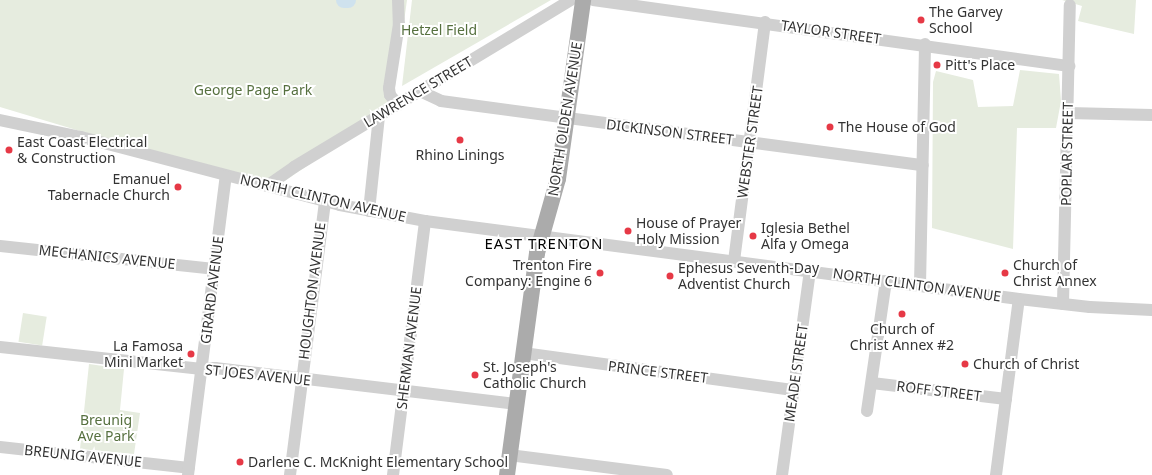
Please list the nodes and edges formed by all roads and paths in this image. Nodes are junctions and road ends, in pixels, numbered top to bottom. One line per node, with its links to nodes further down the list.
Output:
1 (398, 0): 11 (street)
2 (571, 0): 10 (street, LAWRENCE STREET)
3 (583, 0): 4 (street); 15 (main road, NORTH OLDEN AVENUE)
4 (590, 0)
5 (593, 0): 7 (street, TAYLOR STREET)
6 (1070, 5): 9 (street, POPLAR STREET)
7 (765, 22): 8 (street, TAYLOR STREET); 17 (street, WEBSTER STREET)
8 (924, 44): 9 (street, TAYLOR STREET); 18 (street)
9 (1070, 66): 12 (street, POPLAR STREET)
10 (420, 91): 11 (street, LAWRENCE STREET); 15 (street, DICKINSON STREET)
11 (398, 105): 14 (street, LAWRENCE STREET)
12 (1068, 114): 13 (street); 32 (street, POPLAR STREET)
13 (1152, 115)
14 (379, 116): 20 (street, LAWRENCE STREET); 22 (street)
15 (567, 118): 17 (street, DICKINSON STREET); 24 (main road, NORTH OLDEN AVENUE)
16 (0, 120): 19 (street, NORTH CLINTON AVENUE)
17 (749, 142): 18 (street, DICKINSON STREET); 26 (street, WEBSTER STREET)
18 (923, 165): 30 (street)
19 (226, 176): 20 (street, NORTH CLINTON AVENUE); 27 (street, GIRARD AVENUE)
20 (267, 186): 21 (street, NORTH CLINTON AVENUE)
21 (324, 202): 22 (street, NORTH CLINTON AVENUE); 37 (street, HOUGHTON AVENUE)
22 (369, 211): 23 (street, NORTH CLINTON AVENUE)
23 (425, 221): 24 (street, NORTH CLINTON AVENUE); 39 (street, SHERMAN AVENUE)
24 (542, 235): 26 (street, NORTH CLINTON AVENUE); 35 (main road, NORTH OLDEN AVENUE)
25 (0, 246): 27 (street, MECHANICS AVENUE)
26 (734, 261): 28 (street, NORTH CLINTON AVENUE)
27 (214, 269): 36 (street, GIRARD AVENUE)
28 (810, 271): 29 (street, NORTH CLINTON AVENUE); 40 (street, MEADE STREET)
29 (886, 281): 30 (street, NORTH CLINTON AVENUE); 38 (street)
30 (920, 285): 31 (street, NORTH CLINTON AVENUE)
31 (1019, 299): 32 (street, NORTH CLINTON AVENUE); 41 (street)
32 (1063, 304): 33 (street, NORTH CLINTON AVENUE)
33 (1152, 310)
34 (0, 347): 36 (street, ST JOES AVENUE)
35 (523, 353): 40 (street, PRINCE STREET); 42 (main road, NORTH OLDEN AVENUE)
36 (202, 369): 37 (street, ST JOES AVENUE); 46 (street, GIRARD AVENUE)
37 (301, 379): 39 (street, ST JOES AVENUE); 47 (street, HOUGHTON AVENUE)
38 (872, 383): 41 (street, ROFF STREET); 43 (street)
39 (404, 390): 42 (street, ST JOES AVENUE); 48 (street, SHERMAN AVENUE)
40 (794, 390): 51 (street, MEADE STREET)
41 (1006, 400): 52 (street)
42 (516, 404): 45 (main road, NORTH OLDEN AVENUE)
43 (867, 411)
44 (0, 447): 46 (street, BREUNIG AVENUE)
45 (510, 455): 49 (main road, NORTH OLDEN AVENUE); 50 (street)
46 (189, 471)
47 (290, 475)
48 (393, 475)
49 (507, 475)
50 (666, 475)
51 (782, 475)
52 (996, 475)

